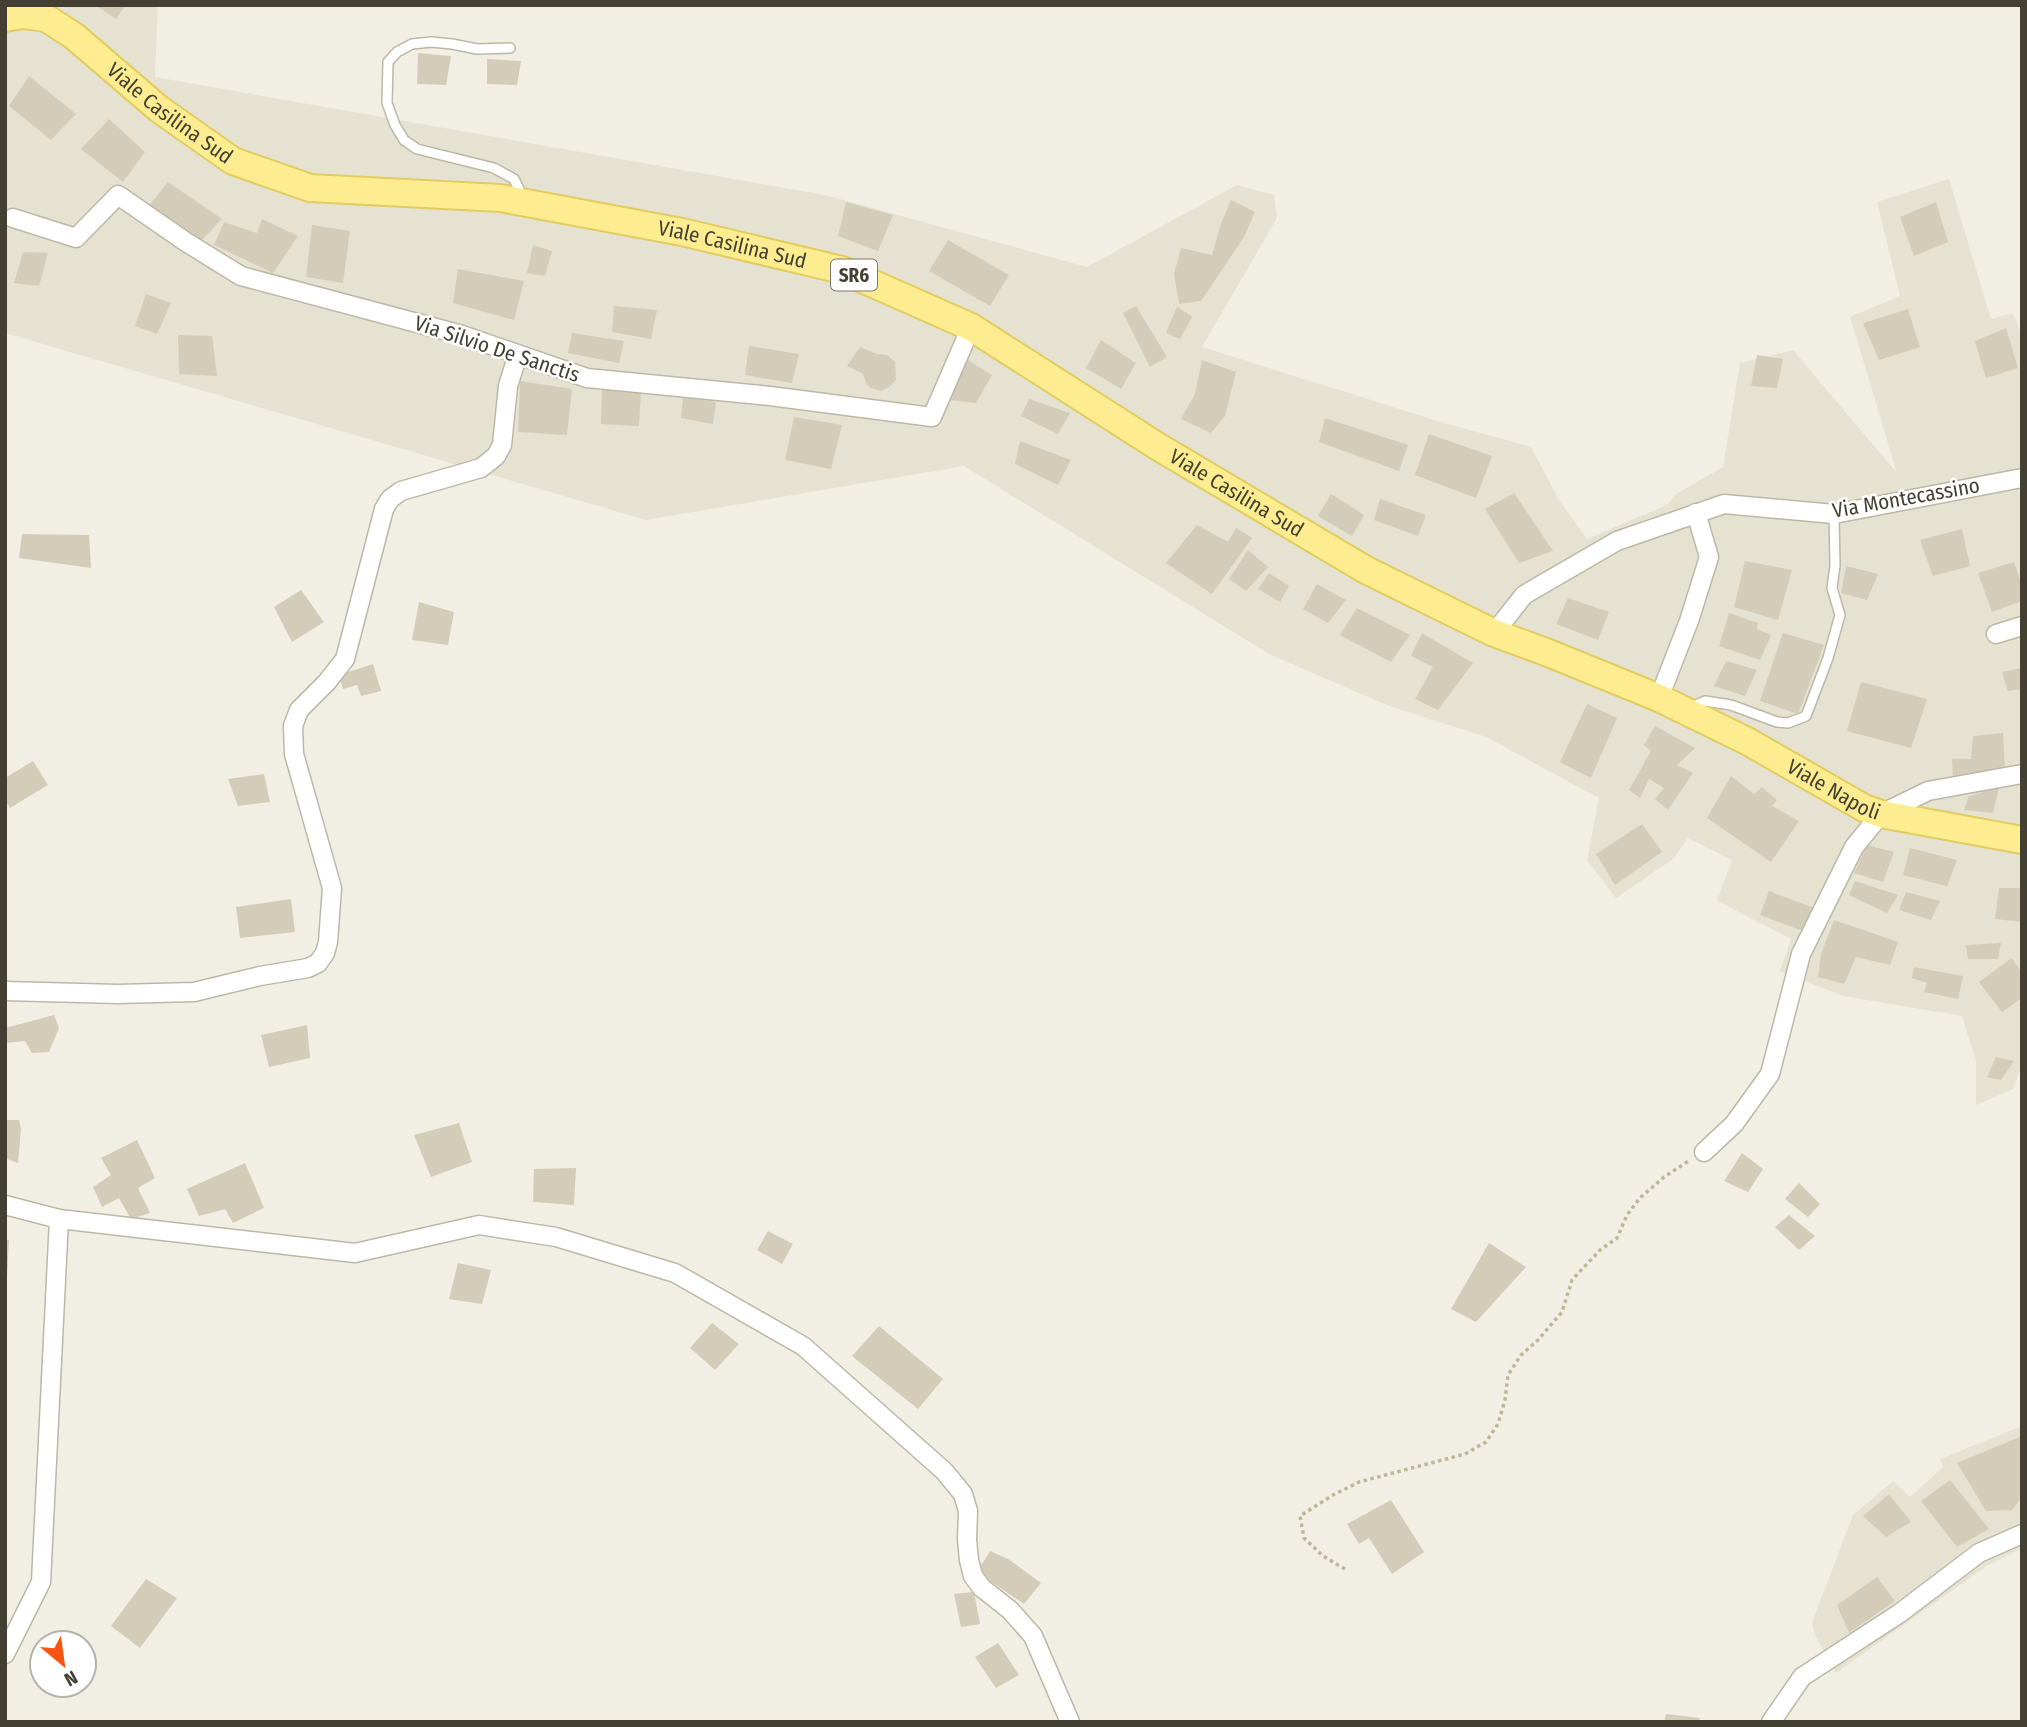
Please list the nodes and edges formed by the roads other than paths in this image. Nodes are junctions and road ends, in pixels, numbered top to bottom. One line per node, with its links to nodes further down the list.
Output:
1 (5, 18): 3 (main road, Viale Casilina Sud / SR6)
2 (510, 48): 3 (lane)
3 (515, 201): 5 (main road, Viale Casilina Sud / SR6)
4 (13, 218): 6 (street, Via Silvio De Sanctis)
5 (971, 327): 6 (street, Via Silvio De Sanctis); 11 (main road, Viale Casilina Sud / SR6)
6 (519, 355): 18 (street)
7 (2022, 478): 9 (street, Via Montecassino)
8 (1696, 513): 9 (street, Via Montecassino); 11 (street, Via Montecassino); 13 (street)
9 (1834, 514): 14 (lane)
10 (2022, 626): 12 (street)
11 (1494, 633): 13 (main road, Viale Casilina Sud / SR6)
12 (1996, 634)
13 (1659, 698): 14 (main road, Viale Napoli)
14 (1685, 710): 16 (main road, Viale Napoli)
15 (2022, 774): 16 (street)
16 (1881, 814): 17 (main road, Viale Napoli); 19 (street)
17 (2022, 840)
18 (5, 991)
19 (1704, 1152)
20 (5, 1205): 21 (street)
21 (59, 1219): 23 (street); 24 (street)
22 (2022, 1534): 25 (street)
23 (5, 1654)
24 (1070, 1722)
25 (1771, 1722)

